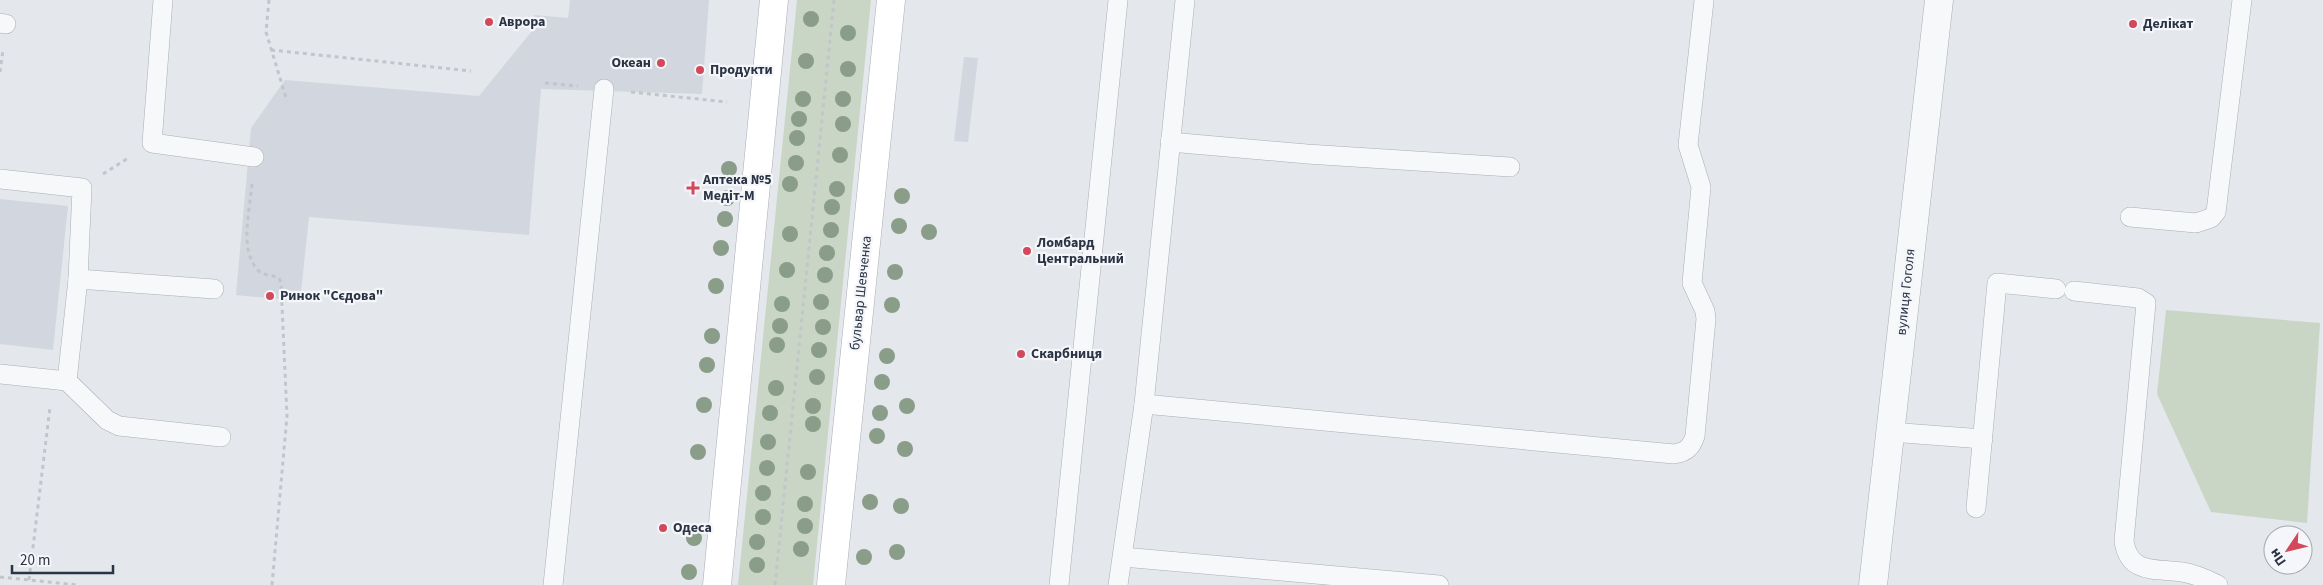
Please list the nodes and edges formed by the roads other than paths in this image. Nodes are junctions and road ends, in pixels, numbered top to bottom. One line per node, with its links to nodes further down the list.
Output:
1 (164, 0): 11 (lane)
2 (774, 0): 26 (main road)
3 (891, 0): 27 (main road, бульвар Шевченка)
4 (1118, 0): 28 (lane)
5 (1185, 0): 10 (lane)
6 (1702, 0): 19 (lane)
7 (1939, 0): 20 (street, вулиця Гоголя)
8 (2242, 0): 14 (lane)
9 (604, 89): 25 (lane)
10 (1170, 142): 12 (lane); 19 (lane)
11 (254, 157)
12 (1510, 167)
13 (0, 179): 15 (lane)
14 (2130, 217)
15 (78, 279): 16 (lane); 18 (lane)
16 (214, 289)
17 (0, 374): 18 (lane)
18 (60, 380): 21 (lane)
19 (1144, 404): 24 (lane)
20 (1890, 432): 22 (lane); 31 (street, вулиця Гоголя)
21 (221, 437)
22 (1982, 439): 23 (lane); 32 (lane)
23 (1976, 508)
24 (1123, 557): 29 (lane); 30 (lane)
25 (553, 585)
26 (718, 585)
27 (830, 585)
28 (1060, 585)
29 (1118, 585)
30 (1439, 585)
31 (1873, 585)
32 (2218, 585)

